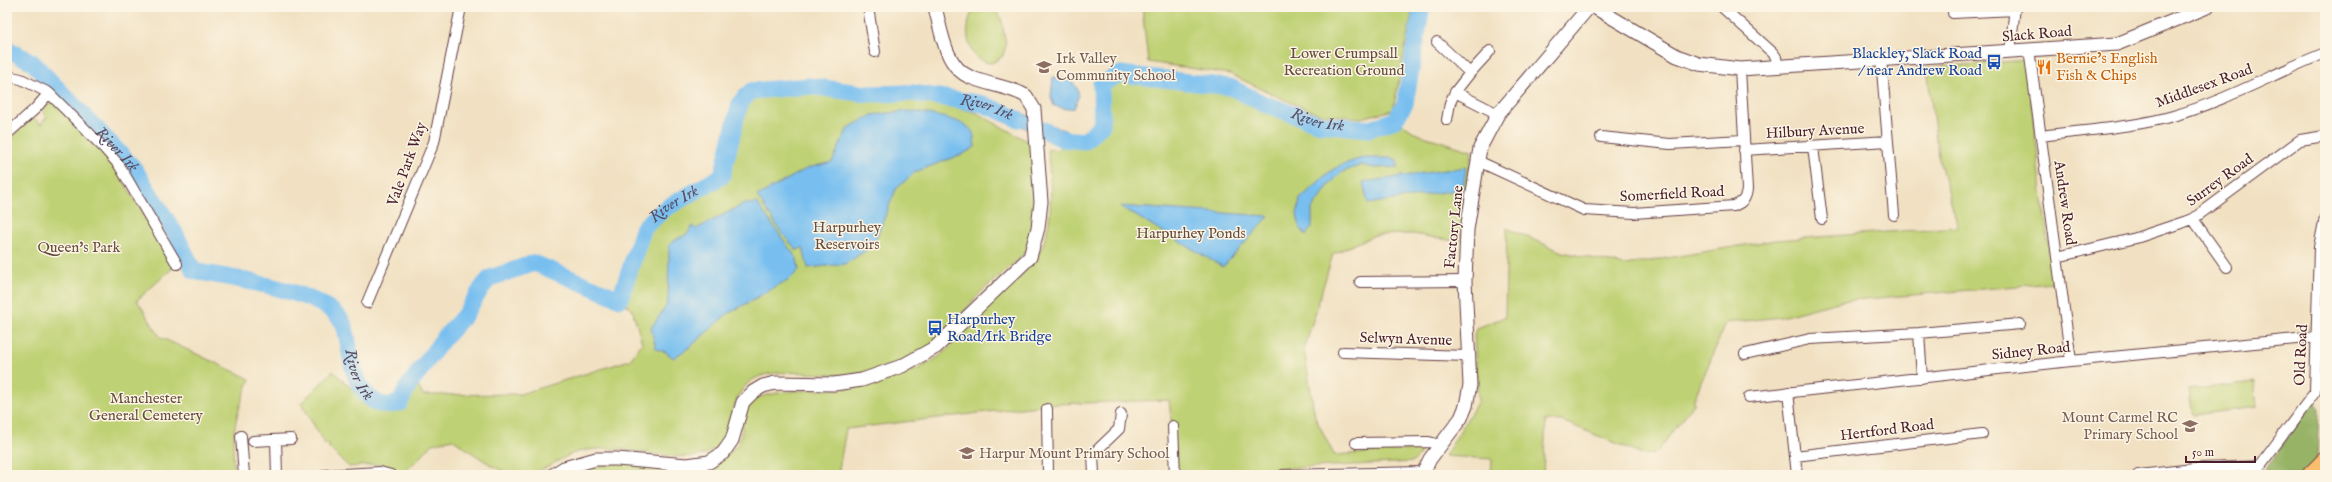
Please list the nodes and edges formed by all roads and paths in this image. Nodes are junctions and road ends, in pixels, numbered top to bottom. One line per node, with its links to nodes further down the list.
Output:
1 (461, 7): 42 (street, Vale Park Way)
2 (868, 7): 13 (street)
3 (935, 7): 72 (street)
4 (1589, 7): 23 (street, Factory Lane)
5 (1594, 7): 18 (street, Slack Road)
6 (1722, 7): 17 (street)
7 (2207, 7): 11 (street, Slack Road)
8 (2014, 9): 9 (street); 14 (street)
9 (1953, 13)
10 (1437, 42): 19 (street)
11 (2029, 50): 14 (street, Slack Road); 26 (street, Andrew Road)
12 (1490, 51): 19 (street)
13 (875, 52)
14 (2010, 52): 16 (street, Slack Road)
15 (2325, 53): 26 (street, Middlesex Road)
16 (1881, 58): 17 (street, Slack Road); 29 (street)
17 (1777, 66): 18 (street, Slack Road)
18 (1740, 69): 30 (street, Somerfield Road)
19 (1470, 73): 21 (street)
20 (7, 76): 22 (street)
21 (1456, 92): 23 (street); 24 (street)
22 (49, 94): 25 (street); 38 (street)
23 (1498, 114): 32 (street, Factory Lane)
24 (1447, 120)
25 (7, 134)
26 (2041, 136): 37 (street, Andrew Road)
27 (2325, 136): 36 (street, Surrey Road)
28 (1601, 137): 30 (street, Hilbury Avenue)
29 (1888, 141): 31 (street, Hilbury Avenue); 33 (street)
30 (1744, 145): 31 (street, Hilbury Avenue); 32 (street, Somerfield Road)
31 (1813, 147): 35 (street)
32 (1478, 160): 40 (street, Factory Lane)
33 (1894, 215)
34 (2325, 217): 45 (street, Old Road)
35 (1822, 219)
36 (2193, 219): 37 (street, Surrey Road); 39 (street)
37 (2057, 257): 49 (street, Andrew Road)
38 (177, 264)
39 (2227, 267)
40 (1465, 281): 41 (street); 48 (street, Factory Lane)
41 (1360, 282)
42 (367, 303)
43 (2020, 324): 44 (street)
44 (1919, 333): 47 (street); 50 (street)
45 (2317, 337): 49 (street, Sidney Road); 65 (street, Old Road)
46 (1343, 352): 48 (street, Selwyn Avenue)
47 (1745, 354)
48 (1468, 356): 62 (street, Factory Lane)
49 (2071, 361): 50 (street, Sidney Road)
50 (1922, 378): 51 (street, Sidney Road)
51 (1788, 392): 52 (street, Sidney Road); 63 (street)
52 (1749, 396)
53 (1047, 409): 73 (street)
54 (1121, 414): 74 (street)
55 (1173, 426): 75 (street)
56 (1982, 434): 63 (street, Hertford Road)
57 (241, 436): 68 (street)
58 (291, 439): 59 (street)
59 (276, 440): 60 (street); 69 (street)
60 (253, 441)
61 (1356, 443): 62 (street)
62 (1440, 445): 67 (street, Factory Lane)
63 (1795, 456): 77 (street)
64 (2325, 460): 80 (main road)
65 (2261, 466): 78 (street); 79 (street, Old Road)
66 (1358, 474): 67 (street); 76 (street)
67 (1422, 474)
68 (244, 475)
69 (277, 475)
70 (325, 475): 71 (street)
71 (391, 475)
72 (553, 475)
73 (1048, 475)
74 (1094, 475)
75 (1175, 475)
76 (1283, 475)
77 (1797, 475)
78 (2138, 475)
79 (2252, 475)
80 (2310, 475)

